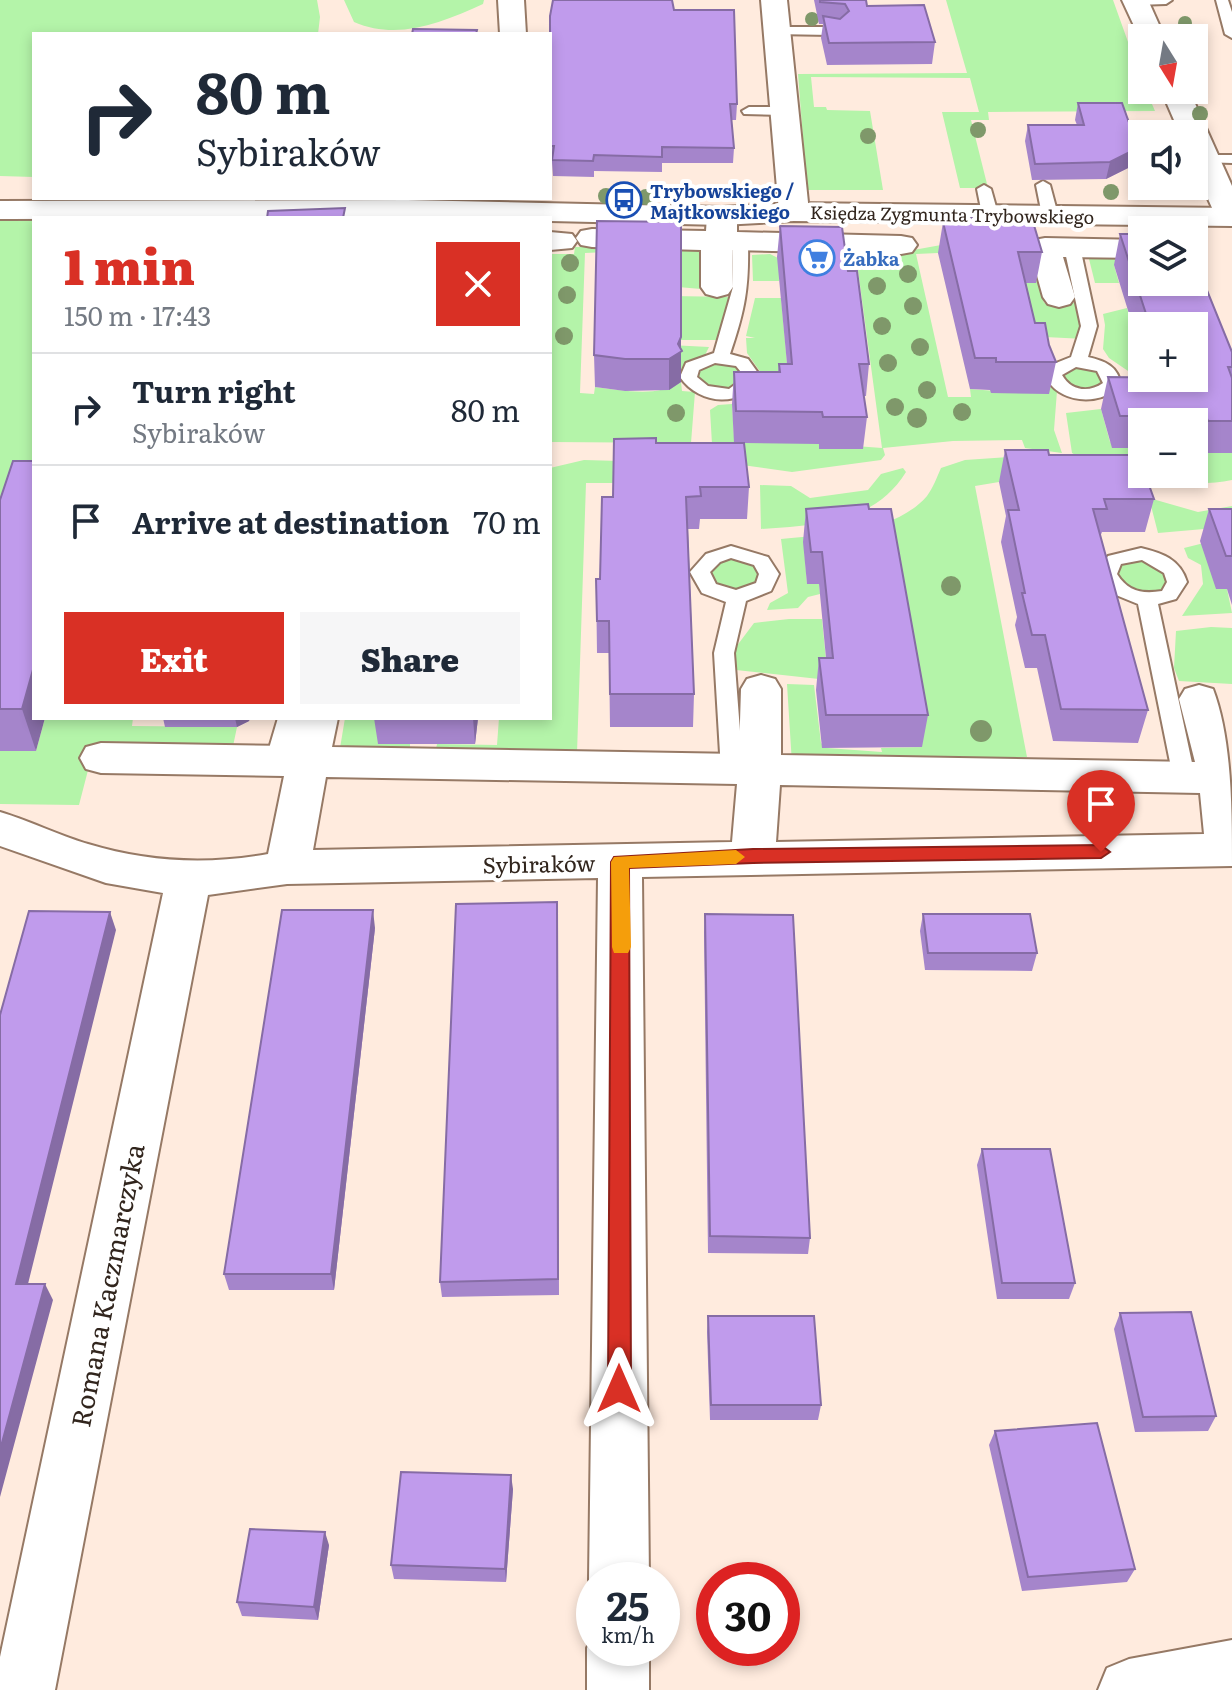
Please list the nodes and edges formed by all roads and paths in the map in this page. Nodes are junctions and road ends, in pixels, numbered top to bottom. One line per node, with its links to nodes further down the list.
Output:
1 (511, 0): 8 (street)
2 (774, 0): 7 (street)
3 (1166, 0): 5 (lane)
4 (1222, 0): 10 (lane)
5 (1136, 1): 6 (street)
6 (1146, 24)
7 (778, 31): 9 (lane); 12 (street)
8 (513, 32)
9 (837, 34)
10 (1232, 34)
11 (749, 111): 12 (lane)
12 (785, 111): 17 (street)
13 (1208, 154): 20 (street)
14 (1043, 185): 19 (lane)
15 (499, 205): 18 (street, Księdza Zygmunta Trybowskiego); 21 (street, Księdza Zygmunta Trybowskiego)
16 (0, 210): 18 (street, Księdza Zygmunta Trybowskiego)
17 (794, 212): 19 (street, Księdza Zygmunta Trybowskiego); 21 (street, Księdza Zygmunta Trybowskiego)
18 (406, 213)
19 (1053, 215): 20 (street, Księdza Zygmunta Trybowskiego); 24 (street)
20 (1229, 229)
21 (726, 233): 22 (street); 23 (street); 26 (street); 28 (lane)
22 (568, 240)
23 (901, 245)
24 (1059, 247): 25 (street); 27 (street); 29 (lane)
25 (1128, 249)
26 (717, 287)
27 (1059, 297)
28 (721, 357)
29 (1078, 361)
30 (737, 597): 38 (lane)
31 (1147, 599): 39 (lane)
32 (761, 689): 38 (street)
33 (1199, 699): 39 (street)
34 (288, 720): 37 (lane)
35 (316, 720): 37 (street)
36 (101, 758): 37 (street)
37 (292, 762): 38 (street); 44 (street)
38 (746, 770): 39 (street); 42 (street)
39 (1212, 778): 41 (street)
40 (0, 828): 45 (street, Sybiraków)
41 (1230, 850): 42 (street, Sybiraków)
42 (753, 856): 43 (street, Sybiraków)
43 (620, 862): 44 (street, Sybiraków); 46 (street)
44 (287, 867): 45 (street, Sybiraków)
45 (188, 880): 49 (street, Romana Kaczmarczyka)
46 (619, 1562)
47 (618, 1666): 50 (street)
48 (1232, 1671): 51 (street)
49 (24, 1690)
50 (618, 1690)
51 (1129, 1690)

